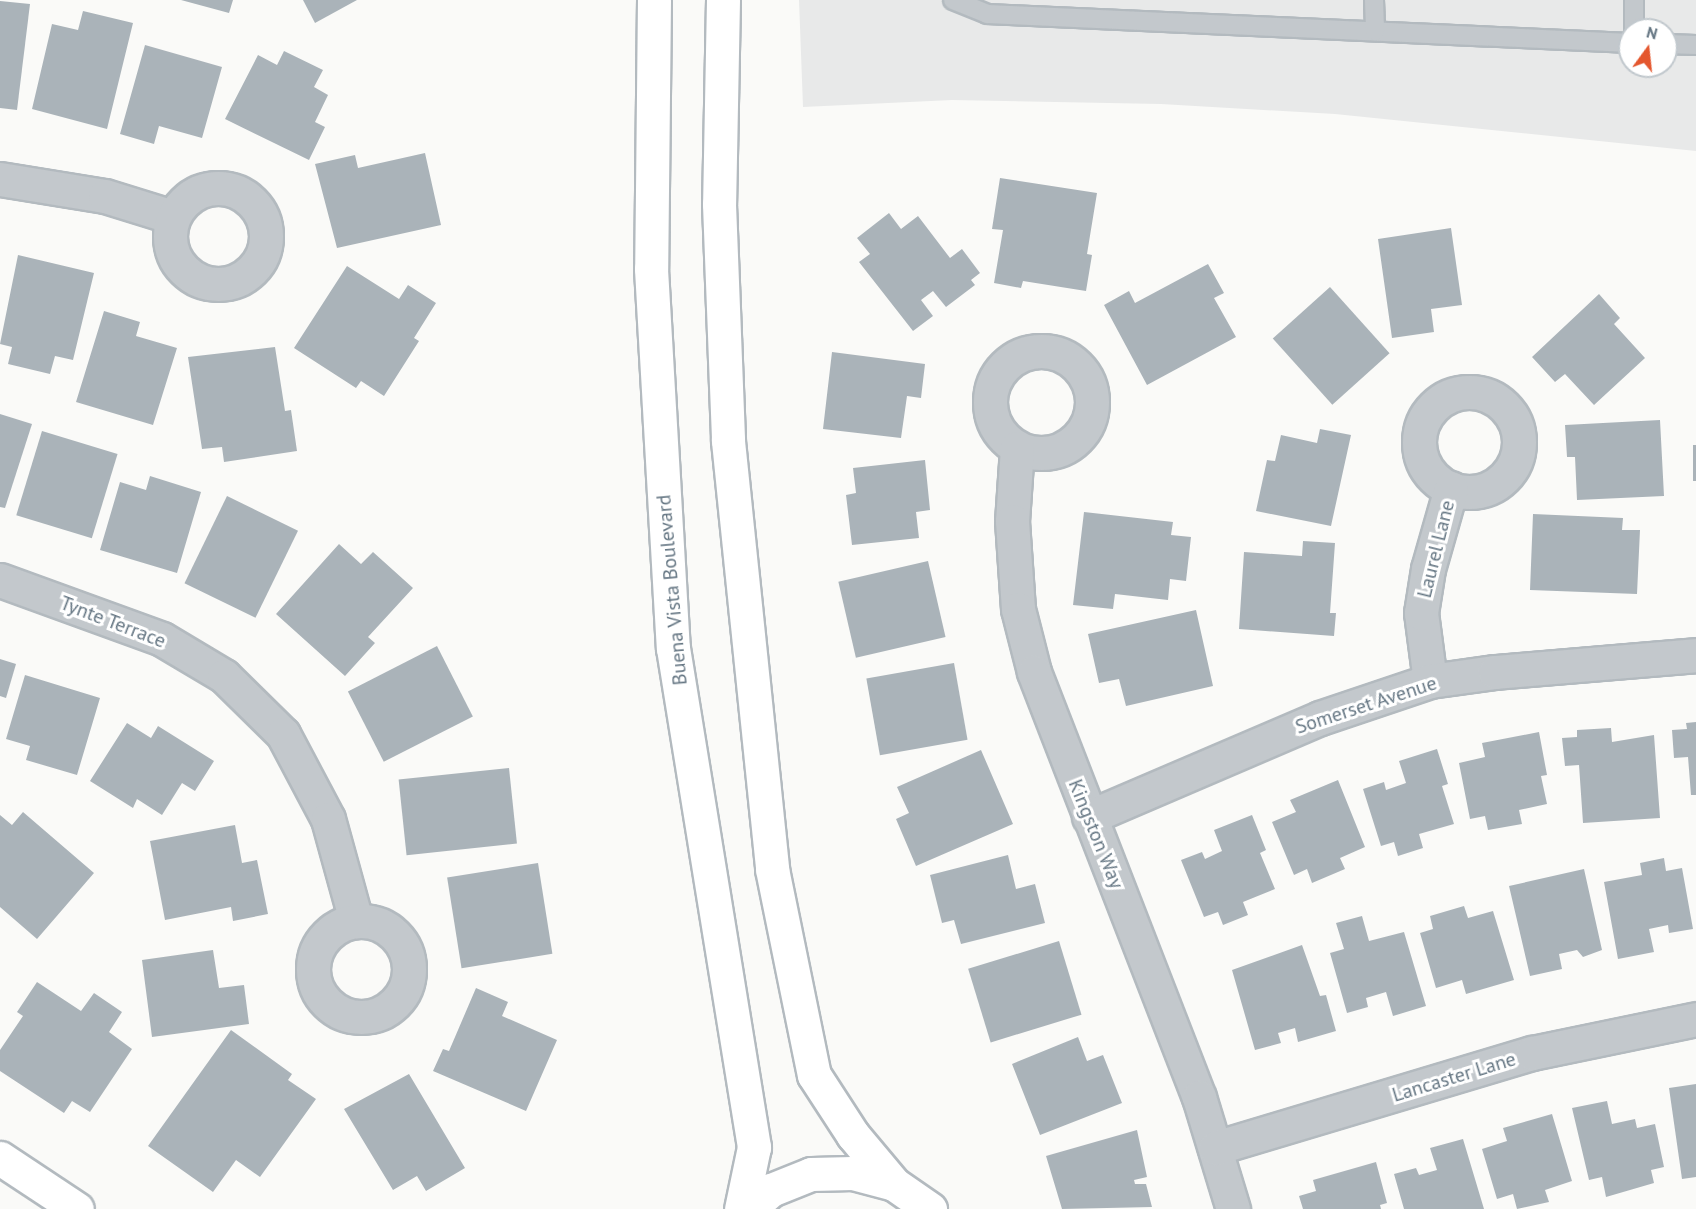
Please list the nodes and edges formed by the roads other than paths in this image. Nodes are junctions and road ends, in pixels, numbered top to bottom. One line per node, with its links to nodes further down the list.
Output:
1 (654, 0): 25 (main road, Buena Vista Boulevard)
2 (723, 0): 23 (main road)
3 (953, 0): 7 (lane)
4 (1374, 0): 7 (lane)
5 (1634, 0): 6 (lane)
6 (1634, 18)
7 (1375, 31): 8 (lane)
8 (1618, 42)
9 (1678, 44): 10 (lane)
10 (1696, 45)
11 (0, 179): 12 (street)
12 (173, 217)
13 (1017, 448): 18 (street, Kingston Way)
14 (1451, 488): 17 (street, Laurel Lane)
15 (0, 580): 19 (street, Tynte Terrace)
16 (1696, 655): 17 (street, Somerset Avenue)
17 (1430, 681): 18 (street, Somerset Avenue)
18 (1089, 817): 21 (street, Kingston Way)
19 (356, 921)
20 (1696, 1019): 21 (street, Lancaster Lane)
21 (1215, 1148): 28 (street, Kingston Way)
22 (0, 1158): 24 (main road)
23 (894, 1184): 26 (main road); 27 (main road)
24 (77, 1209)
25 (741, 1209)
26 (749, 1209)
27 (930, 1209)
28 (1233, 1209)

